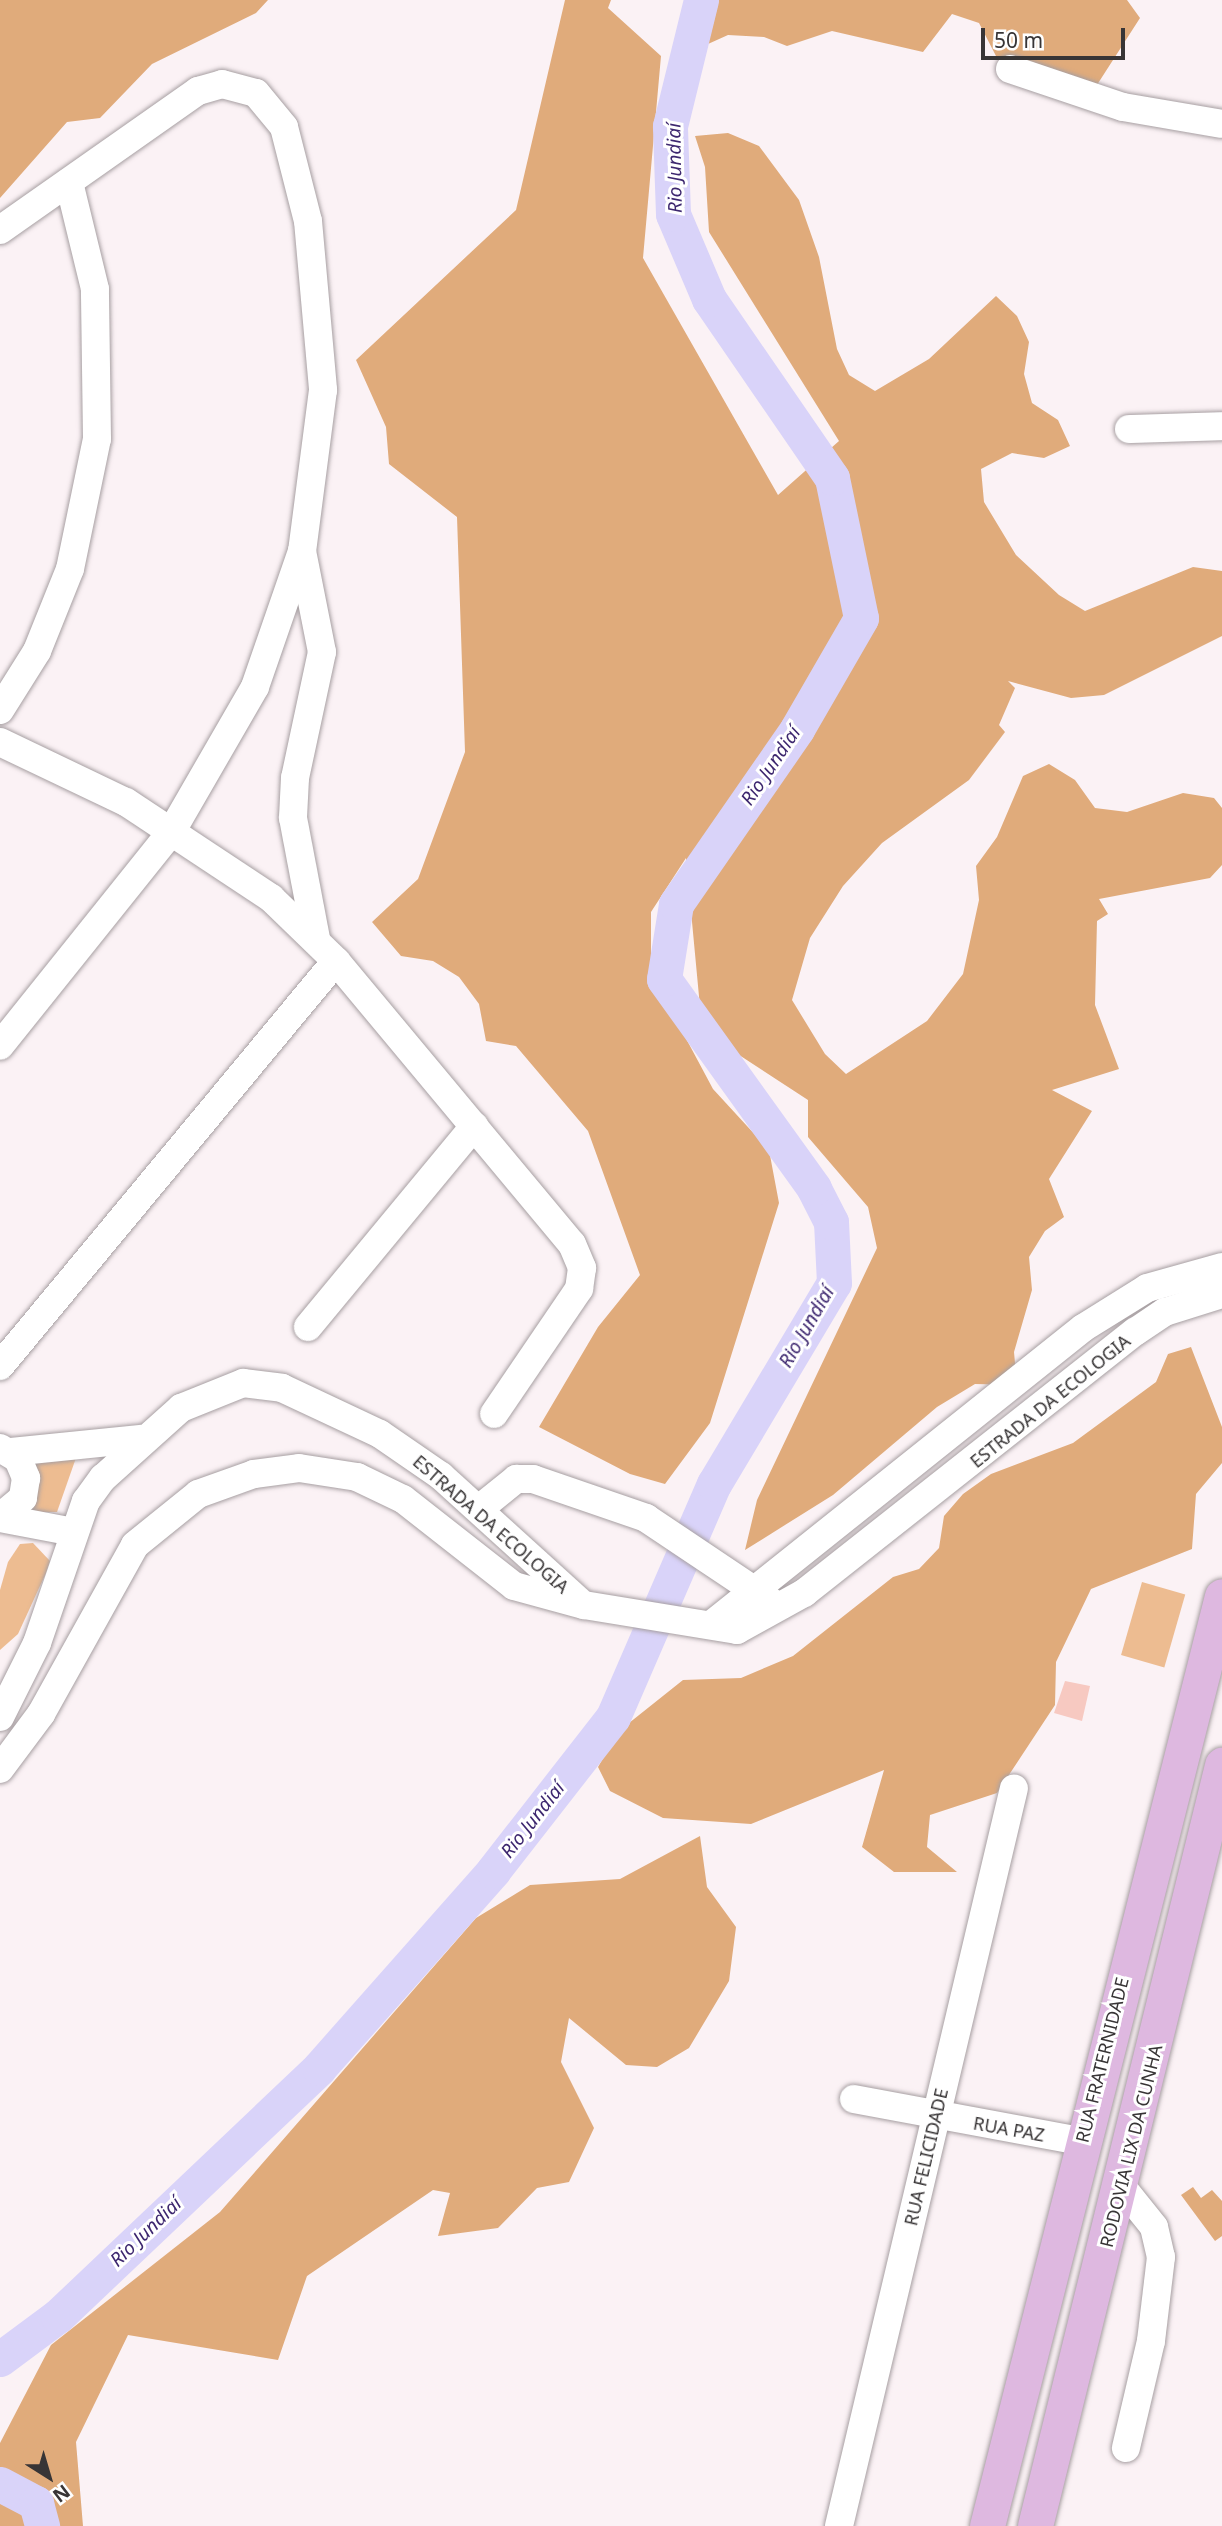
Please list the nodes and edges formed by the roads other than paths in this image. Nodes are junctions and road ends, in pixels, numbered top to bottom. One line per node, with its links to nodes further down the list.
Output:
1 (1010, 69): 2 (street)
2 (1222, 124)
3 (68, 182): 4 (street); 7 (street); 8 (street)
4 (0, 230)
5 (1222, 426): 6 (street)
6 (1129, 429)
7 (302, 551): 10 (street); 11 (street)
8 (0, 710)
9 (0, 742): 10 (street)
10 (172, 831): 11 (street); 13 (street)
11 (316, 939): 12 (street)
12 (336, 961): 14 (street); 19 (street)
13 (0, 1046)
14 (474, 1126): 18 (street); 20 (street)
15 (1222, 1250): 16 (street)
16 (1210, 1269): 26 (street, ESTRADA DA ECOLOGIA)
17 (1222, 1294): 29 (street, ESTRADA DA ECOLOGIA)
18 (308, 1327)
19 (0, 1366)
20 (494, 1414)
21 (140, 1439): 22 (street); 23 (street, ESTRADA DA ECOLOGIA); 25 (street, ESTRADA DA ECOLOGIA)
22 (5, 1450): 24 (street)
23 (479, 1508): 26 (street); 28 (street, ESTRADA DA ECOLOGIA)
24 (0, 1518): 25 (street)
25 (74, 1532): 31 (street, ESTRADA DA ECOLOGIA)
26 (755, 1593): 29 (street); 30 (street, ESTRADA DA ECOLOGIA)
27 (1222, 1596): 38 (main road, RUA FRATERNIDADE)
28 (584, 1605): 30 (street); 34 (street, ESTRADA DA ECOLOGIA)
29 (781, 1607): 30 (street, ESTRADA DA ECOLOGIA)
30 (711, 1625)
31 (12, 1671): 32 (street, ESTRADA DA ECOLOGIA)
32 (0, 1717)
33 (1222, 1765): 39 (main road, RODOVIA LIX DA CUNHA)
34 (0, 1769)
35 (1014, 1788): 37 (street, RUA FELICIDADE)
36 (854, 2099): 37 (street, RUA PAZ)
37 (936, 2117): 38 (street, RUA PAZ); 41 (street, RUA FELICIDADE)
38 (1082, 2140): 39 (main road); 42 (main road, RUA FRATERNIDADE)
39 (1128, 2162): 40 (street); 43 (main road, RODOVIA LIX DA CUNHA)
40 (1126, 2448)
41 (839, 2526)
42 (987, 2526)
43 (1035, 2526)

